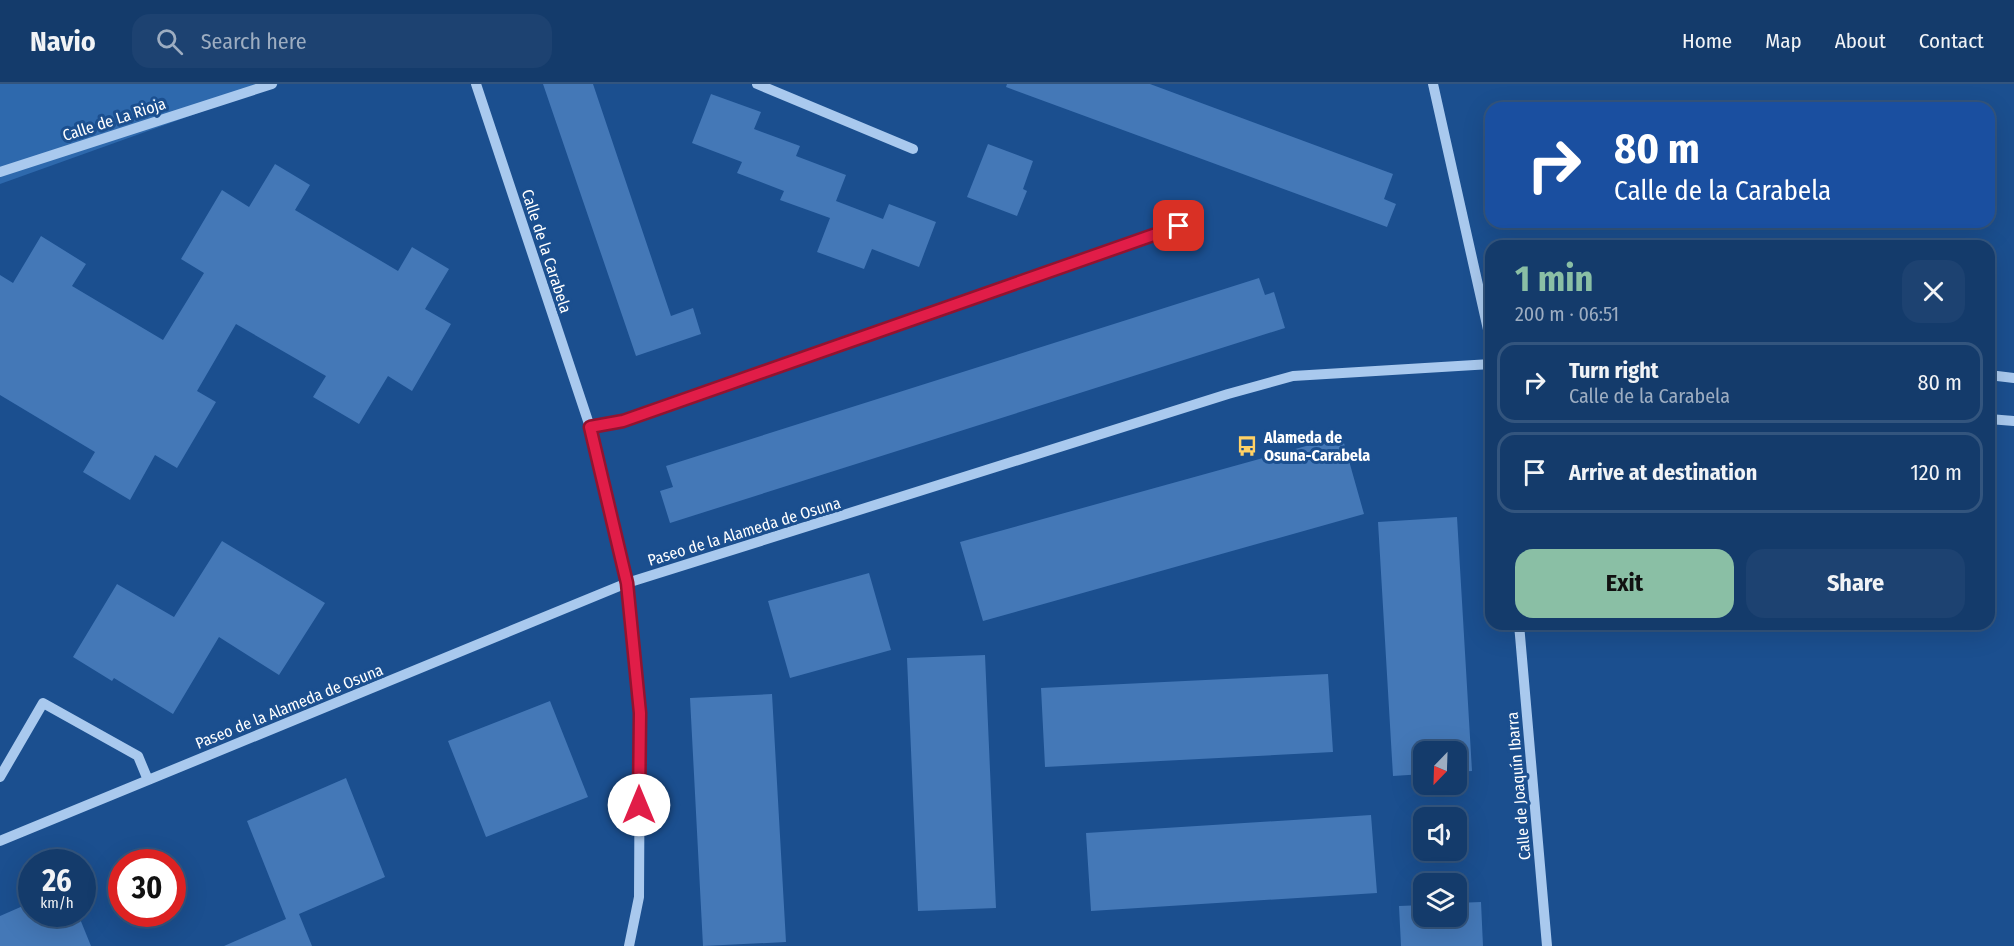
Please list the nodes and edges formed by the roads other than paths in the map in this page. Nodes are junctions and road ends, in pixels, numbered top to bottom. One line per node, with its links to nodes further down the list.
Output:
1 (272, 84): 6 (street, Calle de La Rioja)
2 (476, 84): 14 (street, Calle de la Carabela)
3 (757, 84): 5 (street)
4 (1432, 84): 8 (street)
5 (913, 149)
6 (0, 172)
7 (1179, 226): 14 (street)
8 (1485, 317)
9 (1485, 364): 15 (street, Paseo de la Alameda de Osuna)
10 (1995, 376): 11 (street)
11 (2014, 378)
12 (1995, 419): 13 (street)
13 (2014, 421)
14 (590, 427): 15 (street, Calle de la Carabela)
15 (627, 583): 18 (street, Paseo de la Alameda de Osuna); 20 (street, Calle de la Carabela)
16 (1520, 630): 21 (street, Calle de Joaquín Ibarra)
17 (0, 777): 18 (street)
18 (148, 780): 19 (street, Paseo de la Alameda de Osuna)
19 (0, 841)
20 (629, 946)
21 (1547, 946)

